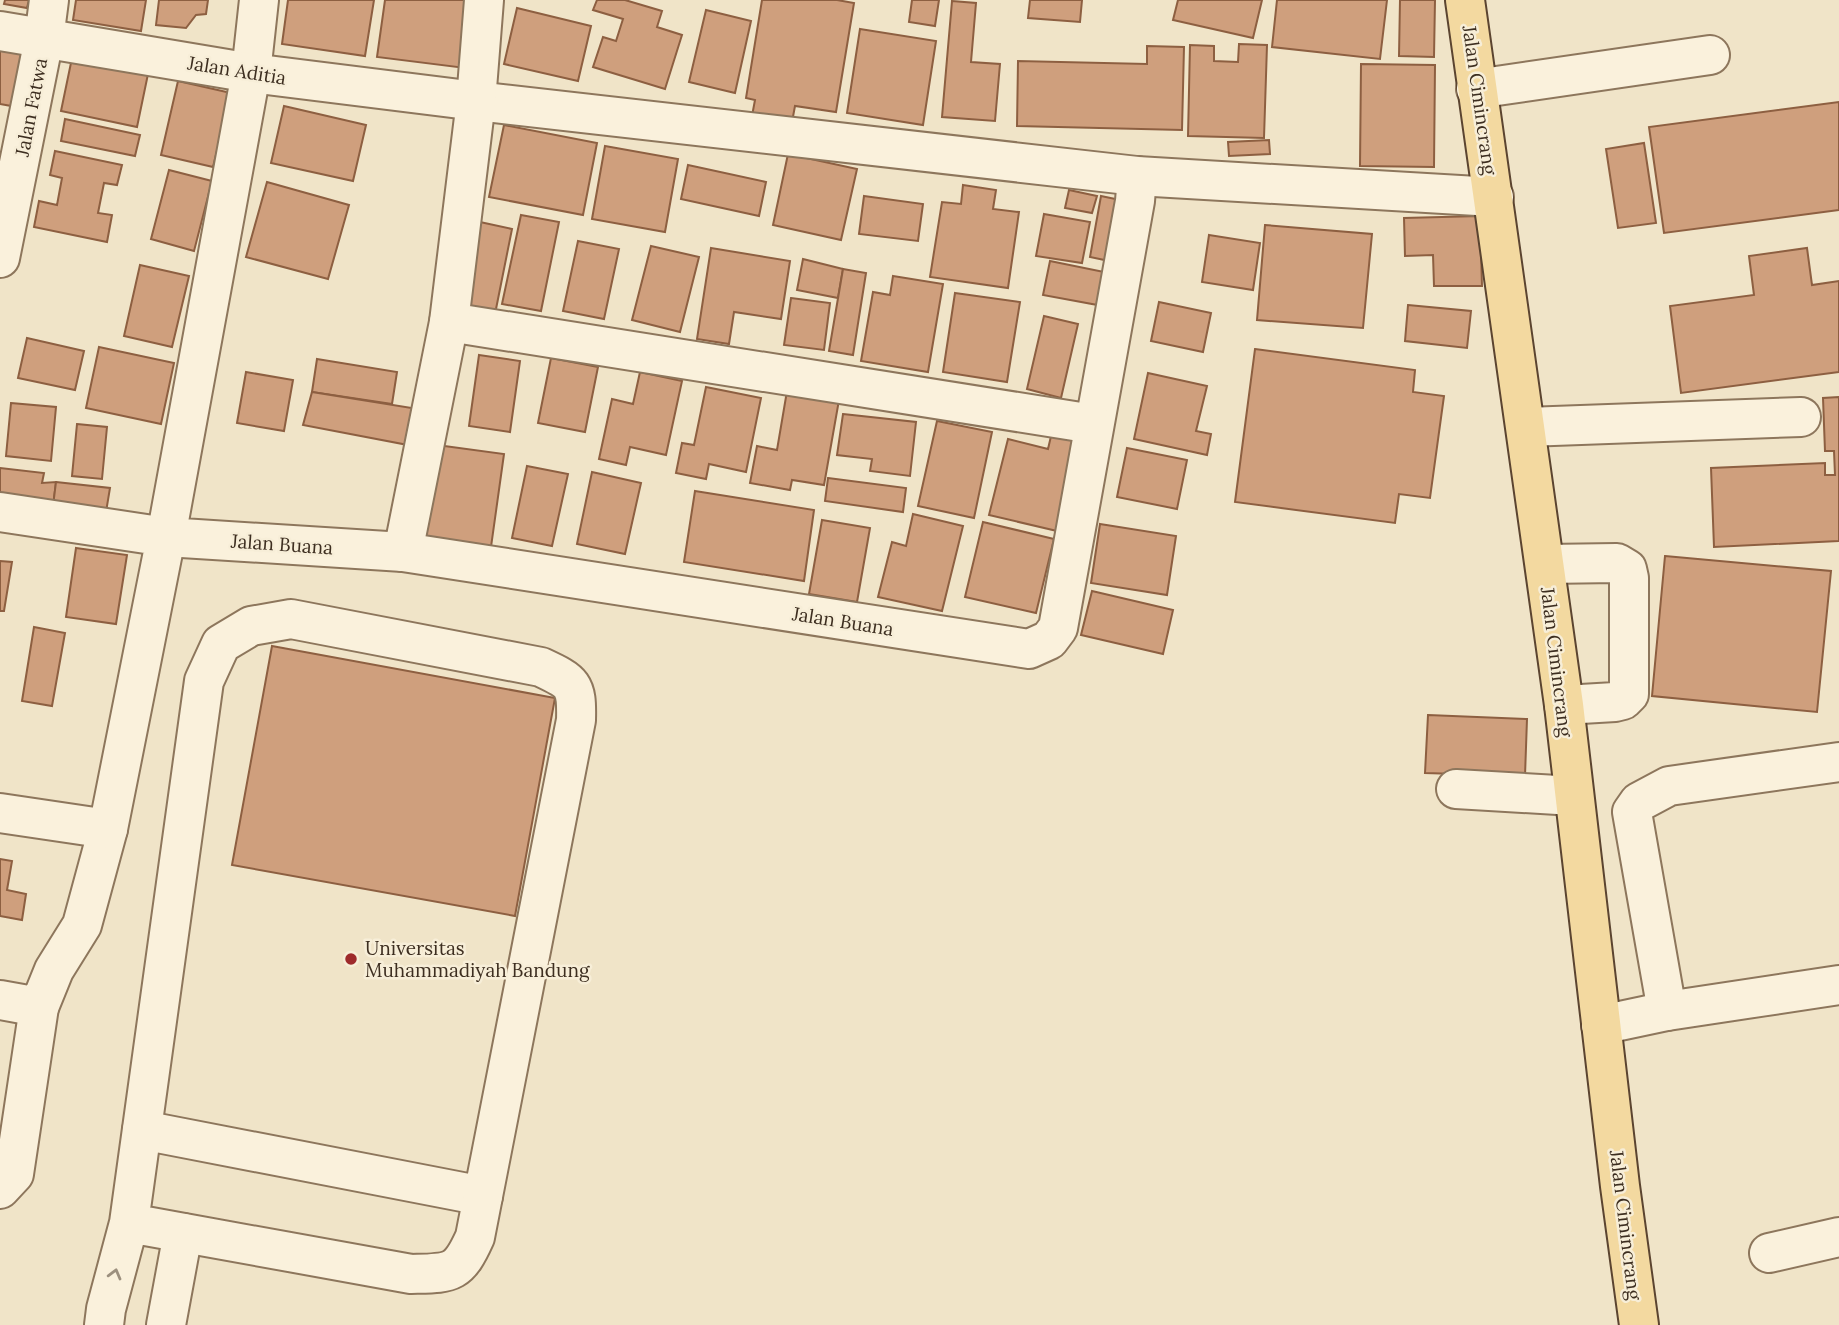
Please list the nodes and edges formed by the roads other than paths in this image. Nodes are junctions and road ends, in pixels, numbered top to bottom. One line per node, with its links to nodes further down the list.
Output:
1 (49, 0): 6 (street, Jalan Fatwa)
2 (259, 0): 8 (street)
3 (484, 0): 10 (street)
4 (1465, 0): 9 (main road, Jalan Cimincrang)
5 (0, 31): 6 (street, Jalan Aditia)
6 (44, 38): 8 (street, Jalan Aditia); 13 (street, Jalan Fatwa)
7 (1710, 55): 9 (street)
8 (251, 73): 10 (street, Jalan Aditia); 19 (street)
9 (1476, 89): 12 (main road, Jalan Cimincrang)
10 (476, 101): 11 (street, Jalan Aditia); 14 (street)
11 (1137, 176): 12 (street, Jalan Aditia); 16 (street, Jalan Buana)
12 (1494, 197): 17 (main road, Jalan Cimincrang)
13 (0, 258)
14 (449, 322): 16 (street); 20 (street)
15 (1801, 417): 17 (street)
16 (1093, 424): 20 (street, Jalan Buana)
17 (1526, 427): 21 (main road, Jalan Cimincrang)
18 (0, 512): 19 (street, Jalan Buana)
19 (166, 537): 20 (street, Jalan Buana); 27 (street)
20 (403, 552)
21 (1545, 564): 22 (main road, Jalan Cimincrang); 22 (street)
22 (1564, 705): 25 (main road, Jalan Cimincrang)
23 (1839, 762): 31 (street)
24 (1455, 789): 25 (street)
25 (1574, 796): 32 (main road, Jalan Cimincrang)
26 (0, 813): 27 (street)
27 (108, 829): 30 (street)
28 (1839, 985): 31 (street)
29 (0, 1000): 30 (street)
30 (39, 1007): 34 (street)
31 (1667, 1011): 32 (street)
32 (1601, 1025): 42 (main road, Jalan Cimincrang)
33 (142, 1130): 35 (street); 35 (street); 36 (street)
34 (0, 1189)
35 (483, 1196): 37 (street)
36 (129, 1223): 37 (street); 40 (street, one-way to 36)
37 (183, 1233): 41 (street)
38 (1839, 1237): 39 (street)
39 (1769, 1253)
40 (104, 1325)
41 (166, 1325)
42 (1639, 1325)

